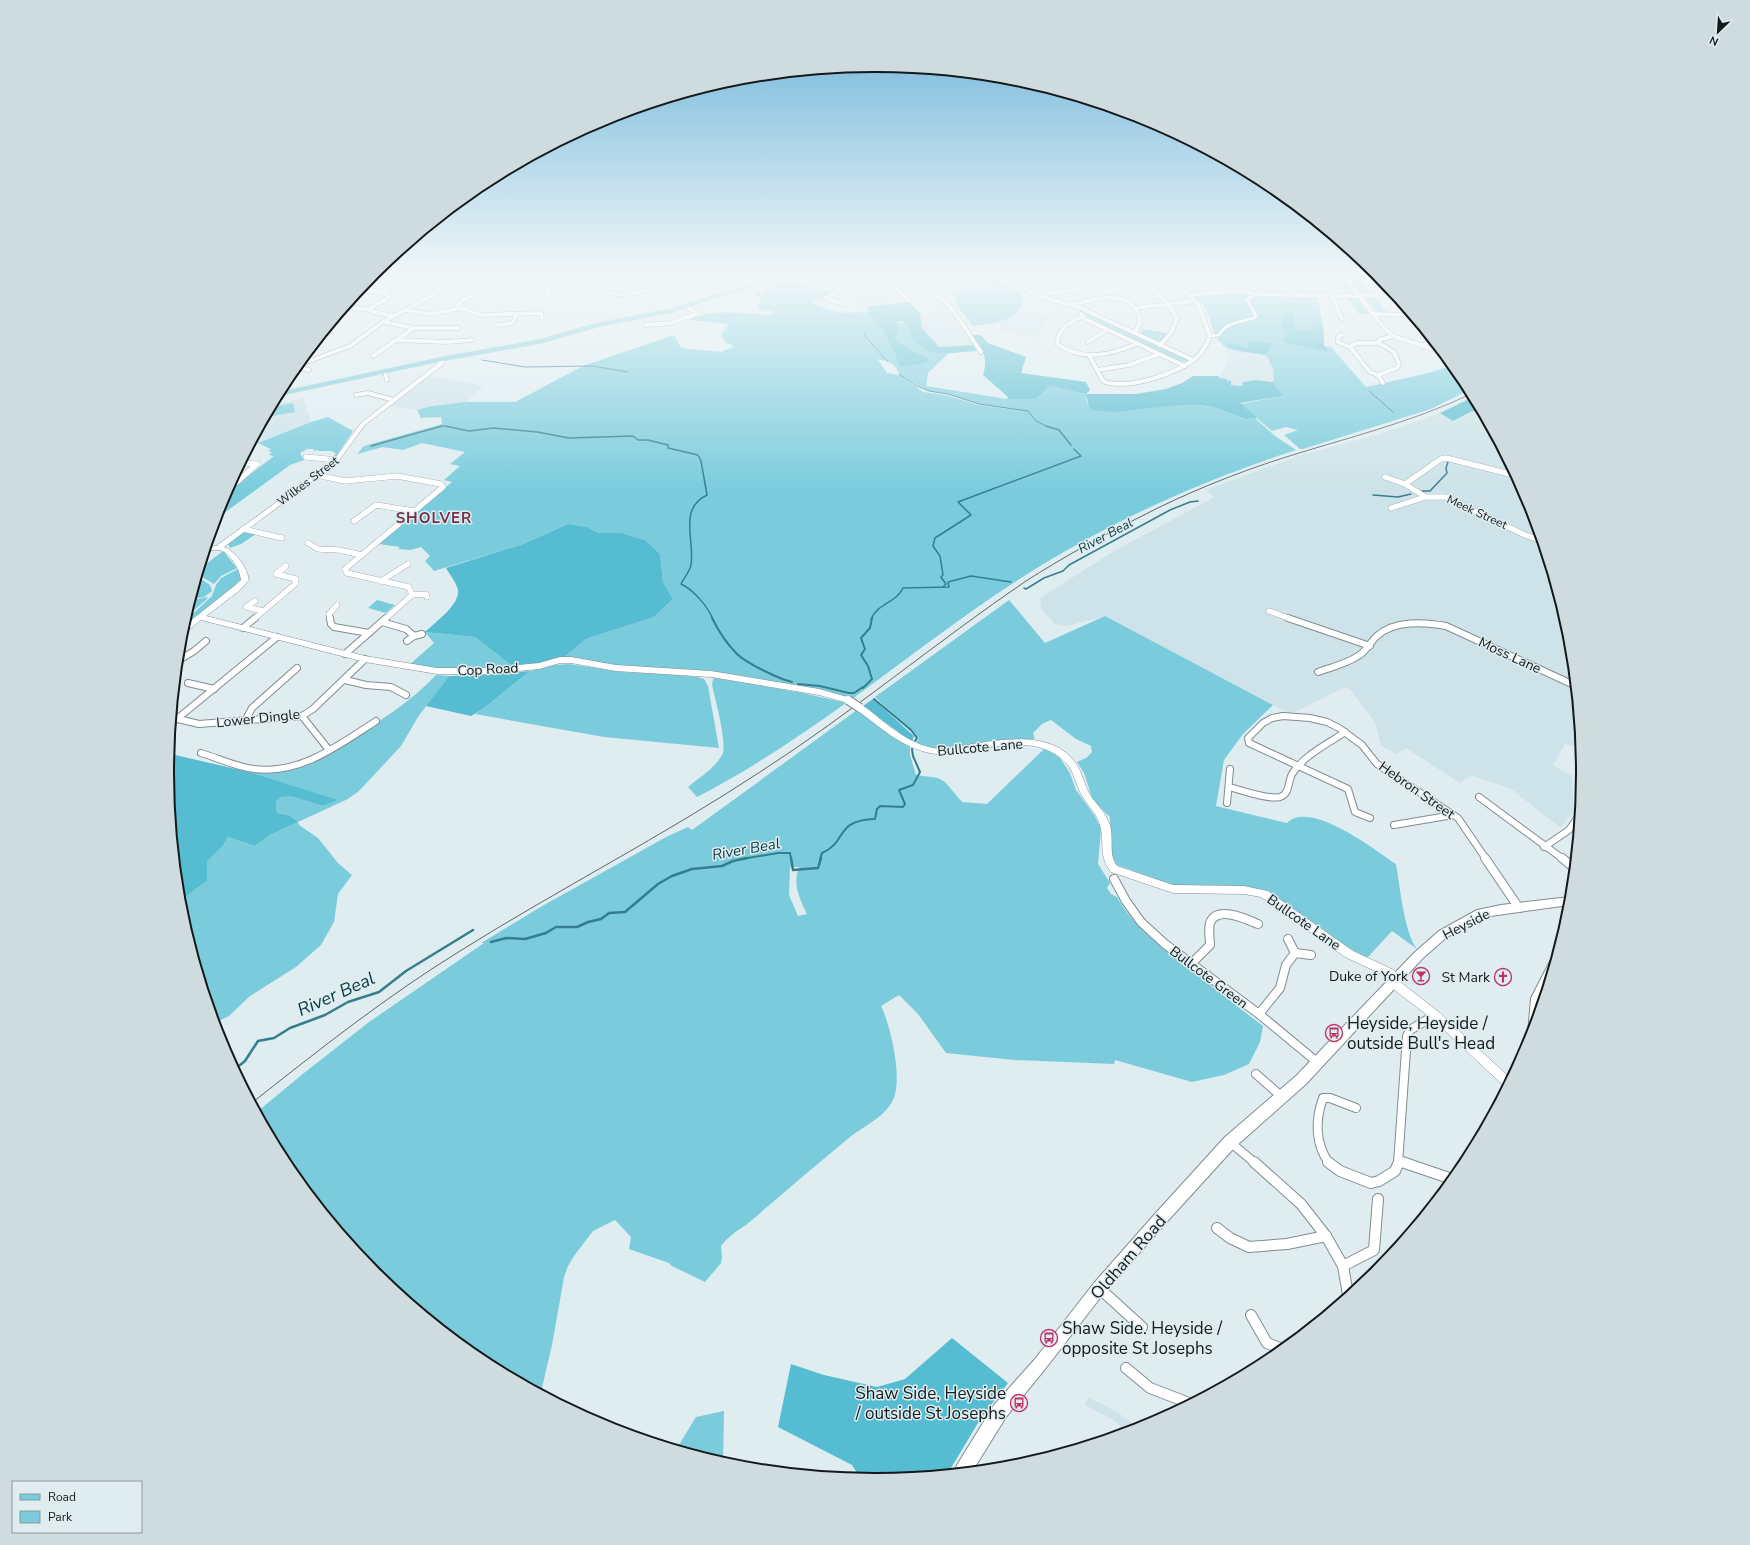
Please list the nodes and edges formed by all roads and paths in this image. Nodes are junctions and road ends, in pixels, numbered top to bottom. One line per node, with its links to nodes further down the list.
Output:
1 (348, 347): 20 (street)
2 (386, 347): 17 (street)
3 (509, 347): 18 (main road)
4 (977, 347): 13 (street)
5 (1062, 347): 16 (street)
6 (1128, 347): 16 (street)
7 (1144, 347): 15 (street)
8 (1165, 347): 19 (street)
9 (1206, 347): 19 (street)
10 (1350, 347): 26 (street)
11 (1386, 347): 26 (street)
12 (1424, 347): 14 (street)
13 (981, 352)
14 (1435, 352)
15 (1159, 354): 21 (street); 24 (street)
16 (1089, 355): 24 (street)
17 (373, 356)
18 (442, 359): 25 (main road); 31 (street, Wilkes Street)
19 (1193, 360): 21 (street)
20 (307, 362)
21 (1185, 366): 24 (street)
22 (304, 368): 23 (street)
23 (309, 370)
24 (1097, 370)
25 (385, 372): 27 (street); 29 (main road)
26 (1378, 375): 28 (street)
27 (387, 380)
28 (1383, 383)
29 (287, 392)
30 (356, 395): 31 (street)
31 (394, 400): 33 (street, Wilkes Street)
32 (306, 457): 33 (street)
33 (337, 460): 36 (street, Wilkes Street)
34 (247, 463): 38 (street)
35 (1508, 473): 39 (street)
36 (317, 475): 42 (street); 44 (street, Wilkes Street)
37 (1385, 477): 39 (street)
38 (239, 480)
39 (1405, 484): 40 (street)
40 (1424, 496): 41 (street, Meek Street); 46 (street, Meek Street)
41 (1391, 508)
42 (414, 511): 43 (street); 50 (street)
43 (354, 521)
44 (243, 529): 45 (street); 48 (street, Wilkes Street)
45 (282, 538)
46 (1535, 538)
47 (308, 543): 50 (street)
48 (218, 548): 49 (street); 60 (street)
49 (211, 549)
50 (362, 555): 53 (street)
51 (408, 564): 53 (street)
52 (286, 566): 58 (street)
53 (381, 581): 54 (street)
54 (412, 595): 55 (street); 61 (street)
55 (427, 597)
56 (255, 601): 58 (street)
57 (338, 605): 64 (street)
58 (263, 611): 63 (street)
59 (1269, 611): 70 (street)
60 (199, 617): 62 (street); 63 (street, Cop Road)
61 (382, 622): 64 (street); 66 (street)
62 (191, 624)
63 (243, 628): 67 (street, Cop Road)
64 (369, 633): 71 (street)
65 (422, 634): 66 (street)
66 (414, 636): 69 (street)
67 (277, 637): 71 (street, Cop Road); 80 (street)
68 (206, 641): 72 (street)
69 (407, 641)
70 (1370, 646): 75 (street, Moss Lane); 78 (street, Moss Lane)
71 (346, 654): 73 (street, Cop Road)
72 (185, 655)
73 (365, 659): 76 (street, Lower Dingle); 79 (street, Cop Road)
74 (297, 668): 84 (street)
75 (1318, 672)
76 (345, 680): 81 (street); 82 (street, Lower Dingle)
77 (188, 683): 80 (street)
78 (1570, 683)
79 (781, 685): 108 (street, Bullcote Lane, bridge)
80 (214, 689): 83 (street)
81 (406, 695)
82 (302, 716): 84 (street, Lower Dingle); 87 (street)
83 (178, 718): 84 (street, Lower Dingle)
84 (245, 721)
85 (376, 721): 87 (street)
86 (1344, 732): 89 (street); 89 (street, Hebron Street); 94 (street, Hebron Street)
87 (329, 750): 88 (street)
88 (201, 753)
89 (1300, 766): 91 (street); 95 (street)
90 (1230, 769): 91 (street)
91 (1229, 787): 93 (street)
92 (1479, 797): 98 (street)
93 (1227, 802)
94 (1453, 815): 97 (street); 102 (street, Hebron Street)
95 (1370, 818)
96 (1574, 823): 98 (street)
97 (1394, 825)
98 (1544, 846): 99 (street)
99 (1570, 865)
100 (1114, 879): 107 (street, Bullcote Green)
101 (1563, 902): 102 (main road, Heyside)
102 (1519, 908): 108 (main road, Heyside)
103 (1258, 924): 107 (street)
104 (1288, 939): 105 (street)
105 (1295, 953): 106 (street); 111 (street)
106 (1311, 955)
107 (1191, 964): 111 (street, Bullcote Green)
108 (1394, 980): 112 (street, Bullcote Lane); 113 (main road, Heyside)
109 (1542, 985): 110 (street)
110 (1534, 1008)
111 (1259, 1014): 113 (street, Bullcote Green)
112 (1435, 1015): 115 (street, Bullcote Lane); 119 (street)
113 (1317, 1062): 116 (main road, Oldham Road)
114 (1256, 1074): 116 (street)
115 (1504, 1079)
116 (1281, 1096): 118 (main road, Oldham Road)
117 (1356, 1108): 119 (street)
118 (1230, 1142): 123 (street); 125 (main road, Oldham Road)
119 (1399, 1161): 120 (street)
120 (1446, 1177)
121 (1378, 1199): 124 (street)
122 (1217, 1228): 123 (street)
123 (1326, 1236): 124 (street)
124 (1343, 1266): 126 (street)
125 (1100, 1288): 128 (street); 132 (main road, Oldham Road)
126 (1347, 1290)
127 (1251, 1316): 129 (street)
128 (1142, 1326)
129 (1275, 1347)
130 (1126, 1368): 131 (street)
131 (1184, 1401)
132 (965, 1467)

